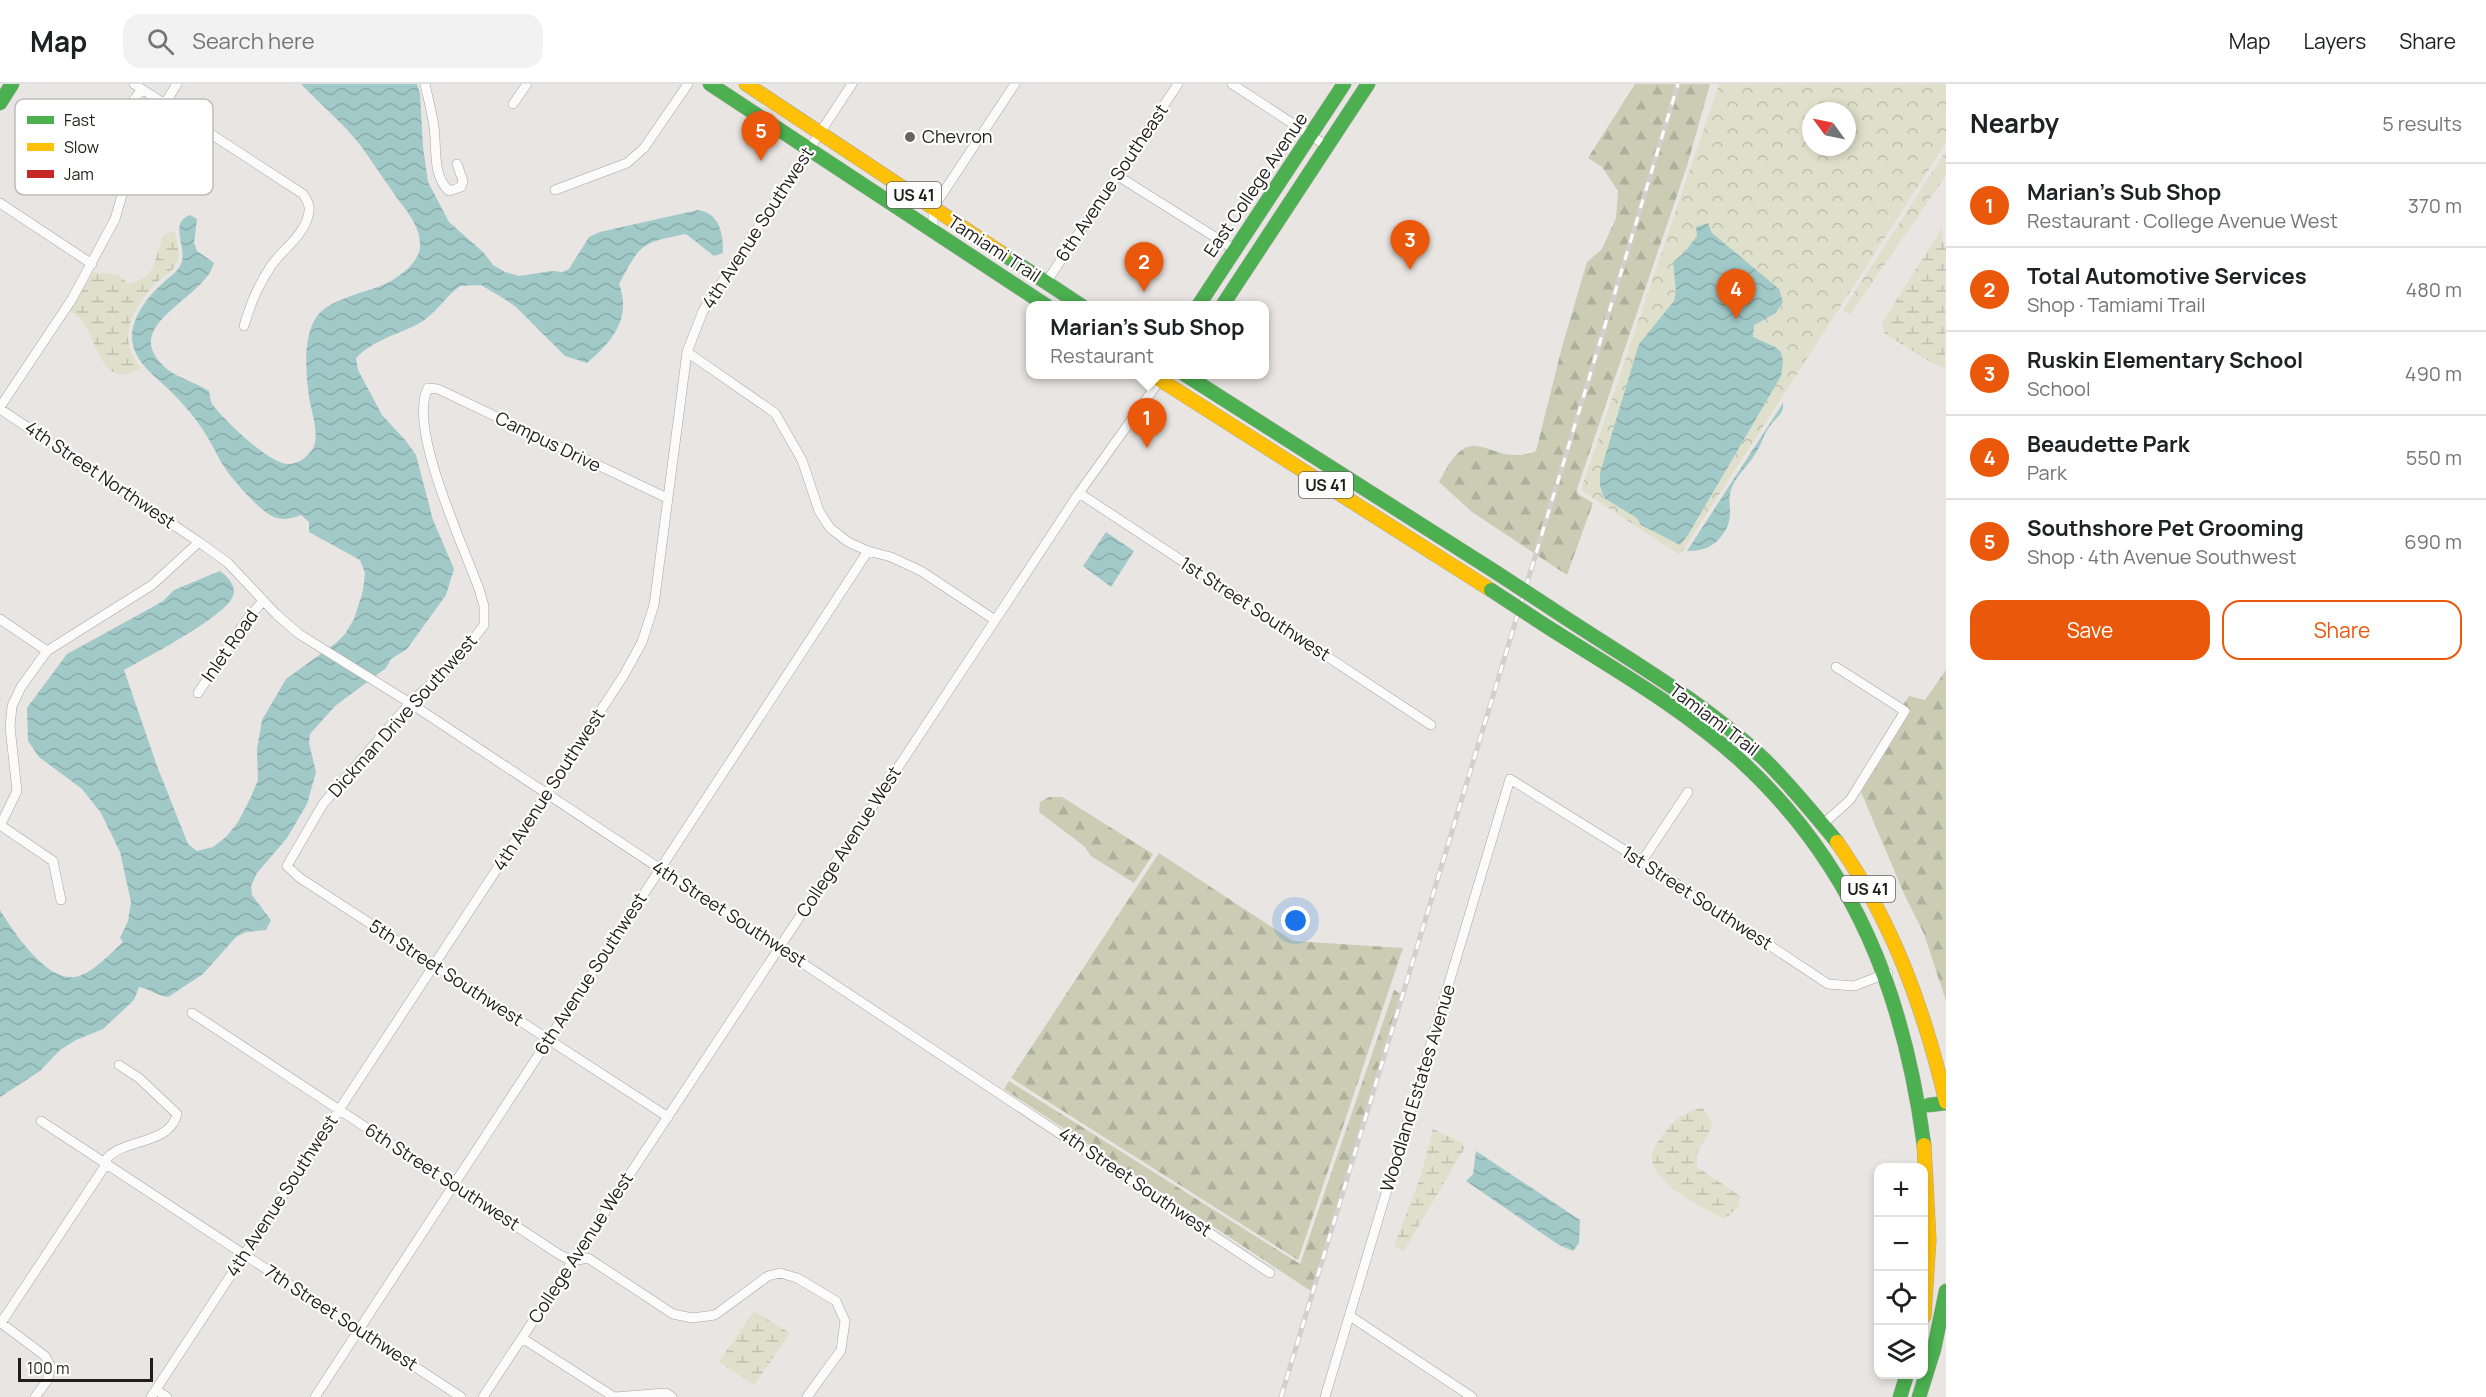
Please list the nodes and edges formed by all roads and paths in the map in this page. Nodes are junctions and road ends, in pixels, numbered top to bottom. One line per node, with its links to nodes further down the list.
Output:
1 (12, 84): 17 (main road)
2 (177, 84): 16 (street)
3 (425, 84): 24 (street)
4 (527, 84): 18 (street)
5 (688, 84): 26 (street)
6 (710, 84): 23 (main road, Tamiami Trail / US 41)
7 (746, 84): 19 (main road, Tamiami Trail / US 41)
8 (852, 84): 19 (street, 4th Avenue Southwest)
9 (1015, 84): 29 (street)
10 (1178, 84): 25 (street, 6th Avenue Southeast)
11 (1232, 84): 21 (street)
12 (1344, 84): 21 (main road, East College Avenue)
13 (1368, 84): 22 (main road, East College Avenue)
14 (138, 87): 15 (street)
15 (158, 99)
16 (168, 99)
17 (0, 103)
18 (513, 104)
19 (820, 133): 23 (street, 4th Avenue Southwest); 29 (main road, Tamiami Trail / US 41)
20 (213, 135): 39 (street)
21 (1310, 135): 22 (street); 31 (main road, East College Avenue)
22 (1327, 147): 38 (main road, East College Avenue)
23 (809, 150): 30 (main road, Tamiami Trail / US 41); 40 (street, 4th Avenue Southwest)
24 (457, 164)
25 (1118, 176): 31 (street); 33 (street, 6th Avenue Southeast)
26 (555, 190)
27 (122, 195): 32 (street)
28 (0, 203): 32 (street)
29 (933, 208): 30 (street); 33 (main road, Tamiami Trail / US 41)
30 (933, 230): 34 (main road, Tamiami Trail / US 41)
31 (1234, 249): 37 (main road, East College Avenue)
32 (92, 264): 45 (street)
33 (1047, 282): 34 (main road); 36 (main road, Tamiami Trail / US 41)
34 (1018, 286): 35 (main road, Tamiami Trail / US 41)
35 (1040, 301)
36 (1075, 301)
37 (1201, 301)
38 (1225, 301)
39 (244, 326)
40 (687, 352): 47 (street, 4th Avenue Southwest); 49 (street)
41 (1157, 379): 46 (street, College Avenue West)
42 (1164, 379): 69 (main road, Tamiami Trail / US 41, bridge)
43 (1190, 379): 61 (main road, Tamiami Trail / US 41, bridge)
44 (428, 388): 47 (street, Campus Drive); 56 (street, Dickman Drive Southwest)
45 (0, 408): 48 (street, 4th Street Northwest)
46 (1079, 493): 52 (street, College Avenue West); 57 (street, 1st Street Southwest)
47 (667, 498): 60 (street, 4th Avenue Southwest)
48 (199, 542): 50 (street, 4th Street Southwest); 53 (street)
49 (868, 551): 52 (street); 65 (street, 6th Avenue Southwest)
50 (263, 601): 55 (street, Inlet Road); 56 (street, 4th Street Southwest)
51 (0, 619): 53 (street)
52 (995, 620): 67 (street, College Avenue West)
53 (47, 651): 62 (street)
54 (1836, 667): 61 (street)
55 (198, 693)
56 (410, 703): 60 (street, 4th Street Southwest); 64 (street, Dickman Drive Southwest)
57 (1431, 725)
58 (1510, 779): 63 (street, 1st Street Southwest); 85 (street, Woodland Estates Avenue)
59 (1688, 792): 63 (street)
60 (547, 794): 65 (street, 4th Street Southwest); 68 (street, 4th Avenue Southwest)
61 (1823, 824): 73 (main road, Tamiami Trail / US 41)
62 (0, 825): 66 (street)
63 (1642, 861): 69 (street, 1st Street Southwest)
64 (287, 866): 68 (street, 5th Street Southwest)
65 (661, 868): 67 (street, 4th Street Southwest); 71 (street, 6th Avenue Southwest)
66 (61, 900)
67 (780, 947): 76 (street, College Avenue West); 82 (street, 4th Street Southwest)
68 (435, 965): 71 (street, 5th Street Southwest); 75 (street, 4th Avenue Southwest)
69 (1890, 972): 74 (main road, Tamiami Trail / US 41)
70 (192, 1013): 75 (street, 6th Street Southwest)
71 (548, 1039): 76 (street, 5th Street Southwest); 79 (street, 6th Avenue Southwest)
72 (119, 1065): 78 (street)
73 (1946, 1102): 74 (main road)
74 (1929, 1106): 83 (main road, Tamiami Trail / US 41)
75 (339, 1110): 79 (street, 6th Street Southwest); 80 (street, 4th Avenue Southwest)
76 (668, 1117): 81 (street, College Avenue West)
77 (41, 1121): 78 (street, 7th Street Southwest)
78 (105, 1163): 80 (street, 7th Street Southwest); 86 (street)
79 (454, 1185): 81 (street, 6th Street Southwest); 87 (street, 6th Avenue Southwest)
80 (244, 1254): 87 (street, 7th Street Southwest); 90 (street, 4th Avenue Southwest)
81 (572, 1261): 88 (street, College Avenue West); 98 (street)
82 (1270, 1273)
83 (1928, 1286)
84 (1946, 1291): 91 (main road)
85 (1350, 1316): 99 (street, Woodland Estates Avenue); 100 (street)
86 (1, 1323): 92 (street)
87 (359, 1330): 94 (street, 6th Avenue Southwest); 95 (street, 7th Street Southwest)
88 (522, 1338): 96 (street, College Avenue West); 97 (street)
89 (1904, 1385): 91 (street)
90 (153, 1393): 93 (street)
91 (1920, 1394)
92 (35, 1397)
93 (167, 1397)
94 (315, 1397)
95 (461, 1397)
96 (483, 1397)
97 (672, 1397)
98 (807, 1397)
99 (1325, 1397)
100 (1472, 1397)

